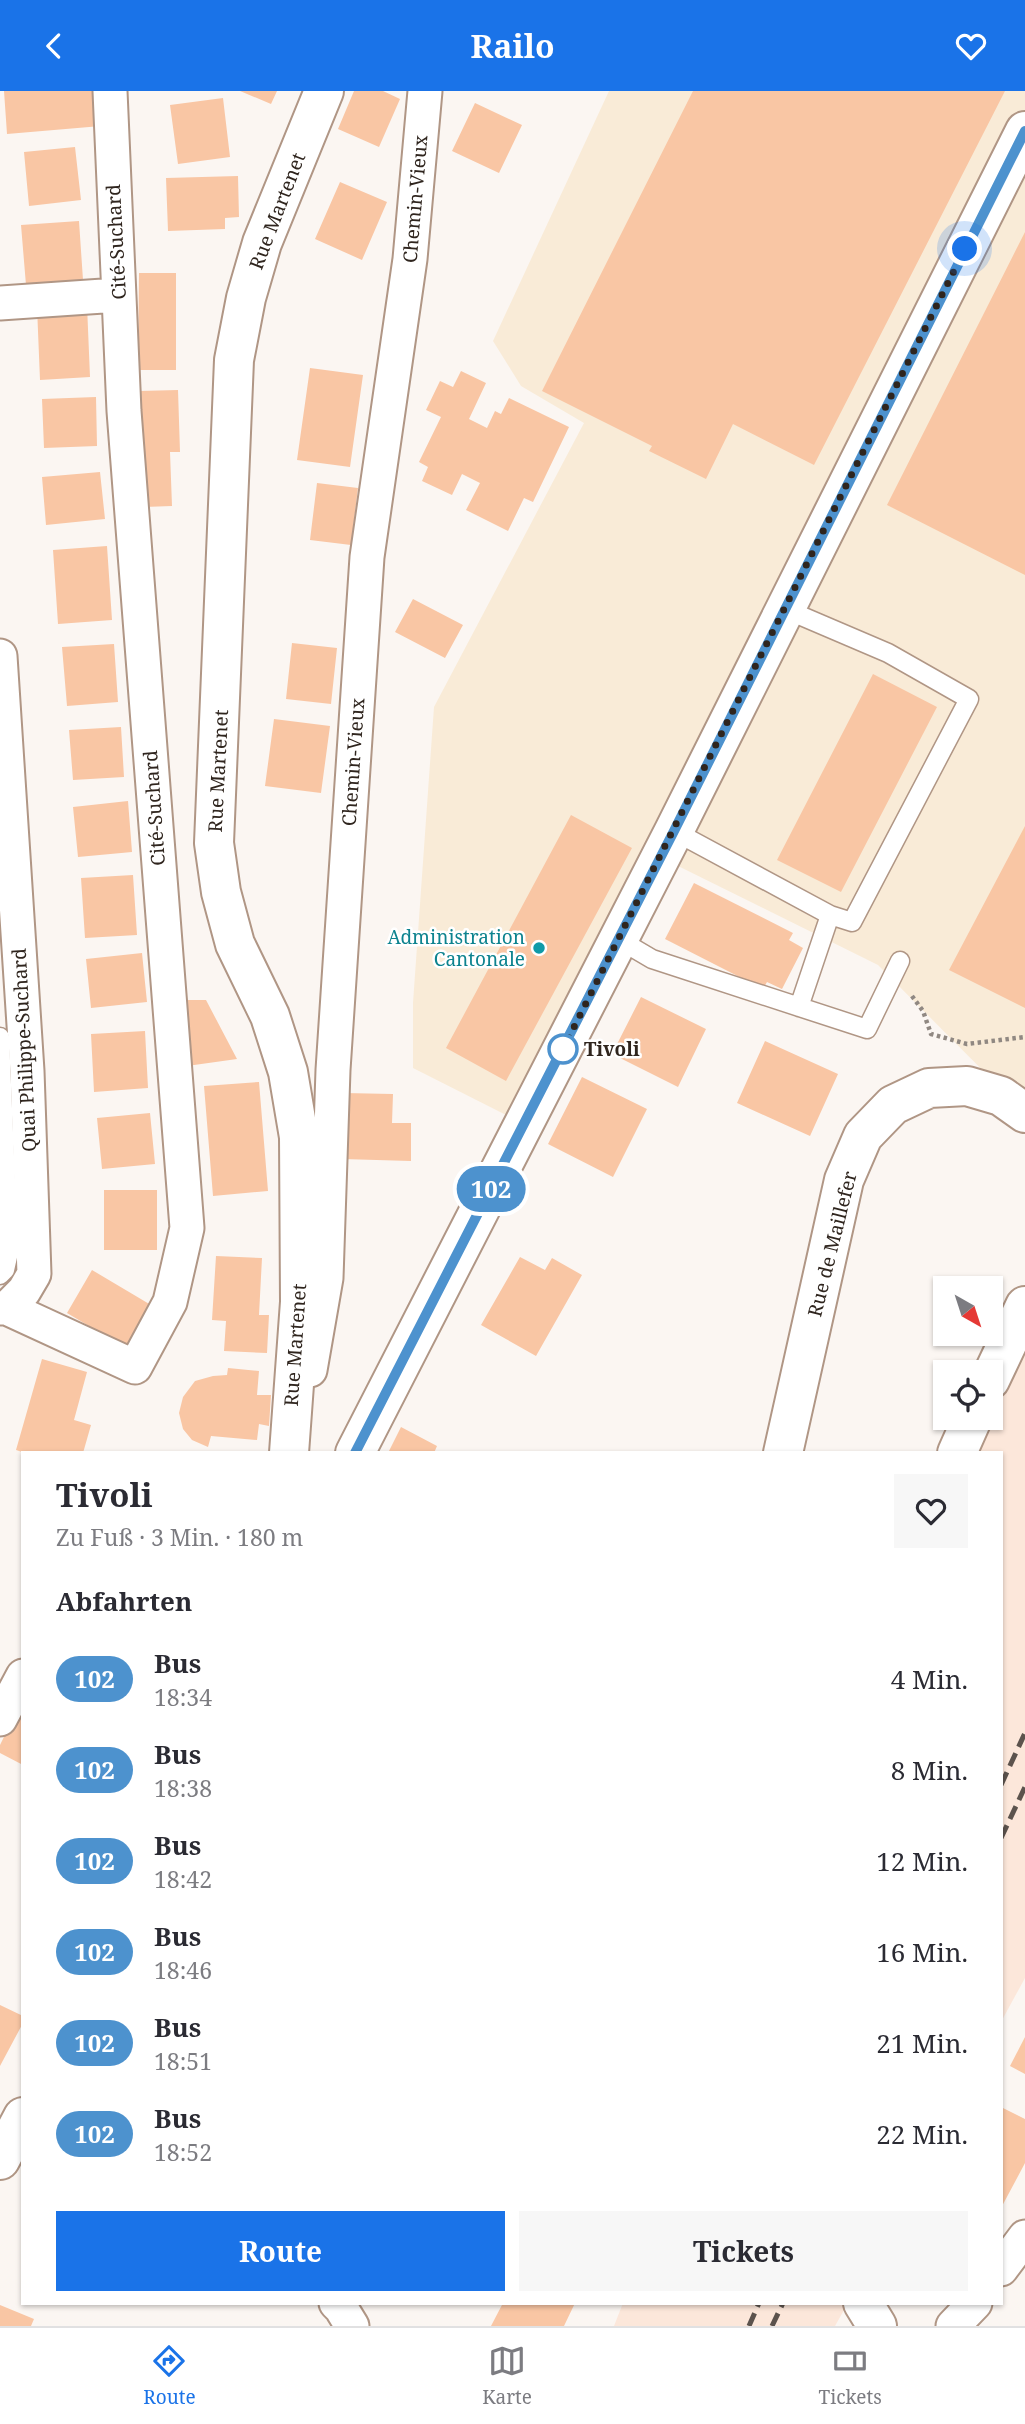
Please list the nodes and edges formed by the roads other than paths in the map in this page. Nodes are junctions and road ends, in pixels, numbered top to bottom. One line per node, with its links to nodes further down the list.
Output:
1 (110, 91): 5 (street, Cité-Suchard)
2 (324, 91): 21 (street, Rue Martenet)
3 (425, 91): 21 (street, Chemin-Vieux)
4 (1025, 131): 7 (street)
5 (118, 295): 6 (street); 18 (street, Cité-Suchard)
6 (0, 303)
7 (785, 609): 9 (street); 10 (lane)
8 (0, 656): 18 (street, Quai Philippe-Suchard)
9 (674, 831): 10 (lane); 11 (street)
10 (830, 915): 13 (lane)
11 (618, 939): 13 (lane); 22 (street)
12 (900, 961): 13 (lane)
13 (799, 1007)
14 (0, 1037): 16 (lane)
15 (1025, 1114): 23 (street, Rue de Maillefer)
16 (0, 1275)
17 (1025, 1306): 19 (street)
18 (3, 1308)
19 (999, 1360)
20 (967, 1430): 24 (street)
21 (289, 1441)
22 (356, 1451)
23 (783, 1451)
24 (958, 1451)
25 (21, 1680): 26 (street)
26 (0, 1719)
27 (1025, 2237): 28 (street)
28 (1003, 2266)
29 (338, 2305): 32 (street)
30 (864, 2305): 33 (street)
31 (973, 2305): 34 (street)
32 (352, 2326)
33 (877, 2326)
34 (953, 2326)

